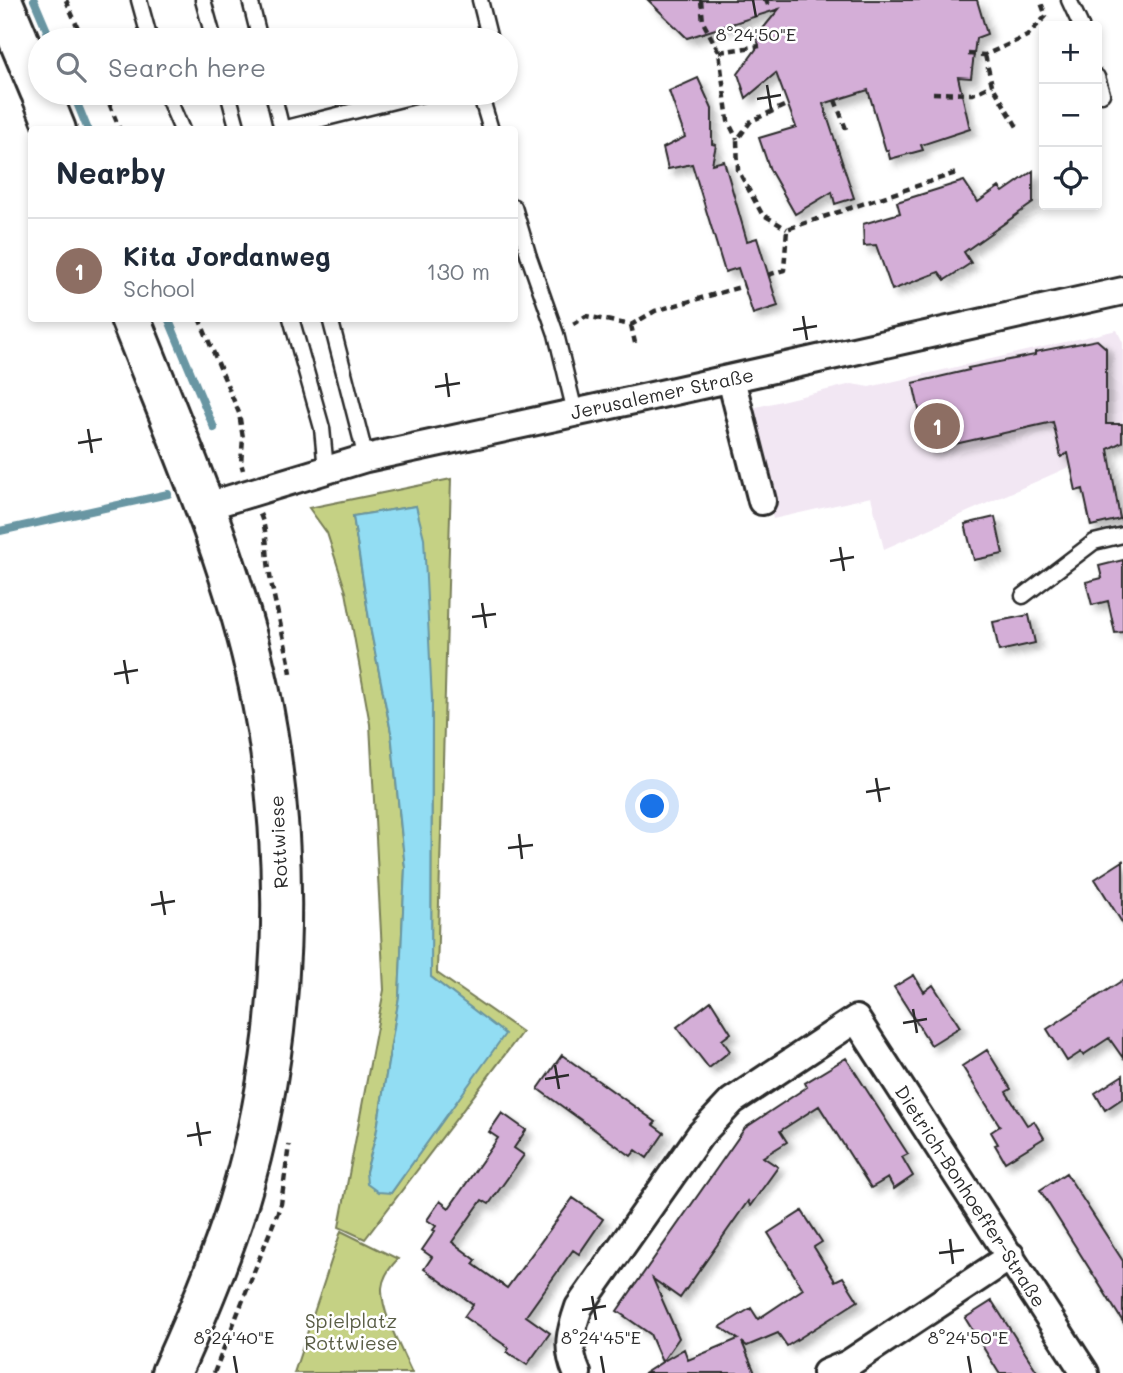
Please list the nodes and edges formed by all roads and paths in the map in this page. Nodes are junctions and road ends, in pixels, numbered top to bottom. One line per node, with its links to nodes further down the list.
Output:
1 (2, 0): 20 (street)
2 (66, 0): 11 (path)
3 (139, 0): 12 (lane)
4 (203, 0): 13 (lane)
5 (250, 0): 14 (lane)
6 (480, 0): 15 (lane)
7 (701, 0): 17 (path)
8 (1040, 0): 19 (path)
9 (1069, 0): 10 (lane)
10 (1079, 21)
11 (78, 28)
12 (147, 28)
13 (211, 28)
14 (257, 28)
15 (487, 28)
16 (760, 46): 17 (path)
17 (719, 52): 41 (path)
18 (968, 54): 19 (path)
19 (985, 55): 21 (path)
20 (28, 61)
21 (992, 86): 22 (path); 40 (path)
22 (933, 93)
23 (835, 100): 39 (path)
24 (46, 105): 32 (street)
25 (110, 105): 33 (path)
26 (171, 105): 34 (lane)
27 (231, 105): 35 (lane)
28 (276, 105): 36 (lane)
29 (378, 105): 37 (lane)
30 (484, 105): 38 (lane)
31 (784, 106): 41 (path)
32 (54, 126)
33 (118, 126)
34 (180, 126)
35 (237, 126)
36 (281, 126)
37 (294, 126)
38 (490, 126)
39 (846, 129)
40 (1019, 130)
41 (737, 139): 44 (path)
42 (959, 172): 44 (path)
43 (518, 220): 52 (lane)
44 (787, 229): 45 (path)
45 (768, 275)
46 (744, 286): 51 (path)
47 (1123, 291): 54 (street, Jerusalemer Straße)
48 (132, 322): 59 (street, Rottwiese)
49 (292, 322): 57 (lane)
50 (331, 322): 56 (lane)
51 (631, 325): 52 (path); 53 (path)
52 (556, 334): 55 (lane)
53 (635, 343)
54 (731, 379): 55 (street, Jerusalemer Straße); 58 (street)
55 (575, 412): 56 (street, Jerusalemer Straße)
56 (366, 458): 57 (street, Jerusalemer Straße)
57 (326, 470): 59 (street, Jerusalemer Straße)
58 (762, 501)
59 (204, 507): 63 (street, Rottwiese)
60 (1123, 535): 61 (lane)
61 (1023, 596)
62 (1011, 1256): 64 (street, Dietrich-Bonhoeffer-Straße); 65 (street); 66 (street, Dietrich-Bonhoeffer-Straße)
63 (171, 1373)
64 (577, 1373)
65 (826, 1373)
66 (1085, 1373)

